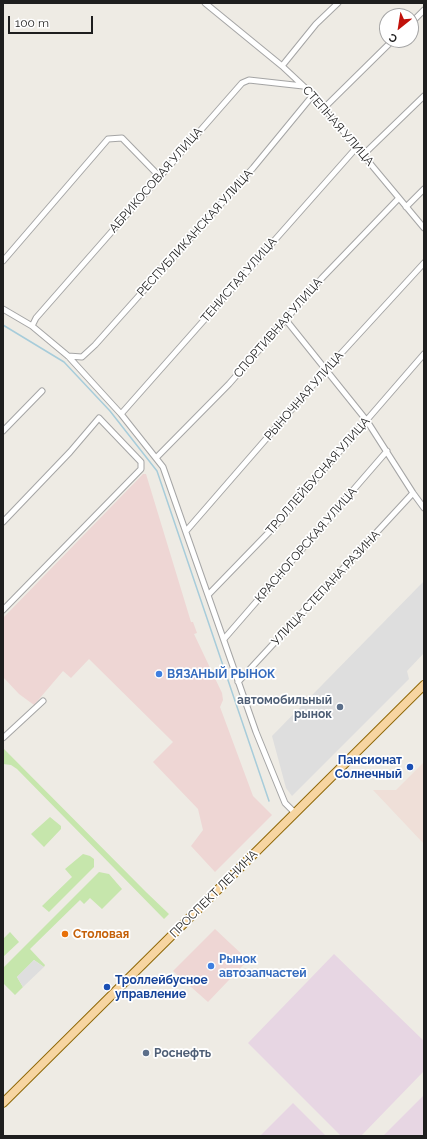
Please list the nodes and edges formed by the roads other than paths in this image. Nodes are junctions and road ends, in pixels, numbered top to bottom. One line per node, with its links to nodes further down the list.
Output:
1 (205, 3): 4 (street, СТЕПНАЯ УЛИЦА)
2 (338, 3): 4 (street)
3 (385, 48): 8 (street)
4 (282, 66): 5 (street, СТЕПНАЯ УЛИЦА)
5 (303, 86): 6 (street, СТЕПНАЯ УЛИЦА); 11 (street, АБРИКОСОВАЯ УЛИЦА)
6 (313, 95): 8 (street, СТЕПНАЯ УЛИЦА); 22 (street, РЕСПУБЛИКАНСКАЯ УЛИЦА)
7 (424, 96): 10 (street)
8 (324, 107): 9 (street, СТЕПНАЯ УЛИЦА)
9 (357, 147): 10 (street, СТЕПНАЯ УЛИЦА); 25 (street, ТЕНИСТАЯ УЛИЦА)
10 (364, 154): 13 (street, СТЕПНАЯ УЛИЦА)
11 (160, 176): 16 (street); 20 (street, АБРИКОСОВАЯ УЛИЦА)
12 (424, 189): 14 (street)
13 (399, 198): 14 (street, СТЕПНАЯ УЛИЦА); 19 (street, СПОРТИВНАЯ УЛИЦА)
14 (406, 207): 15 (street, СТЕПНАЯ УЛИЦА)
15 (424, 228)
16 (3, 261)
17 (424, 263): 23 (street, РЫНОЧНАЯ УЛИЦА)
18 (3, 309): 20 (street)
19 (286, 320): 23 (street); 29 (street, СПОРТИВНАЯ УЛИЦА)
20 (32, 326): 22 (street)
21 (424, 354): 26 (street, ТРОЛЛЕЙБУСНАЯ УЛИЦА)
22 (68, 356): 25 (street)
23 (325, 371): 26 (street); 33 (street, РЫНОЧНАЯ УЛИЦА)
24 (42, 391): 27 (street)
25 (121, 414): 29 (street)
26 (366, 421): 28 (street); 34 (street, ТРОЛЛЕЙБУСНАЯ УЛИЦА)
27 (3, 431)
28 (387, 451): 30 (street); 36 (street, КРАСНОГОРСКАЯ УЛИЦА)
29 (156, 458): 33 (street)
30 (413, 493): 31 (street); 37 (street, УЛИЦА СТЕПАНА РАЗИНА)
31 (424, 508)
32 (3, 522): 35 (street)
33 (187, 530): 34 (street)
34 (209, 594): 36 (street)
35 (3, 610)
36 (224, 640): 37 (street)
37 (238, 682): 41 (street)
38 (424, 685): 41 (main road, ПРОСПЕКТ ЛЕНИНА)
39 (43, 701): 40 (street)
40 (3, 738)
41 (295, 813): 42 (main road, ПРОСПЕКТ ЛЕНИНА)
42 (3, 1102)

